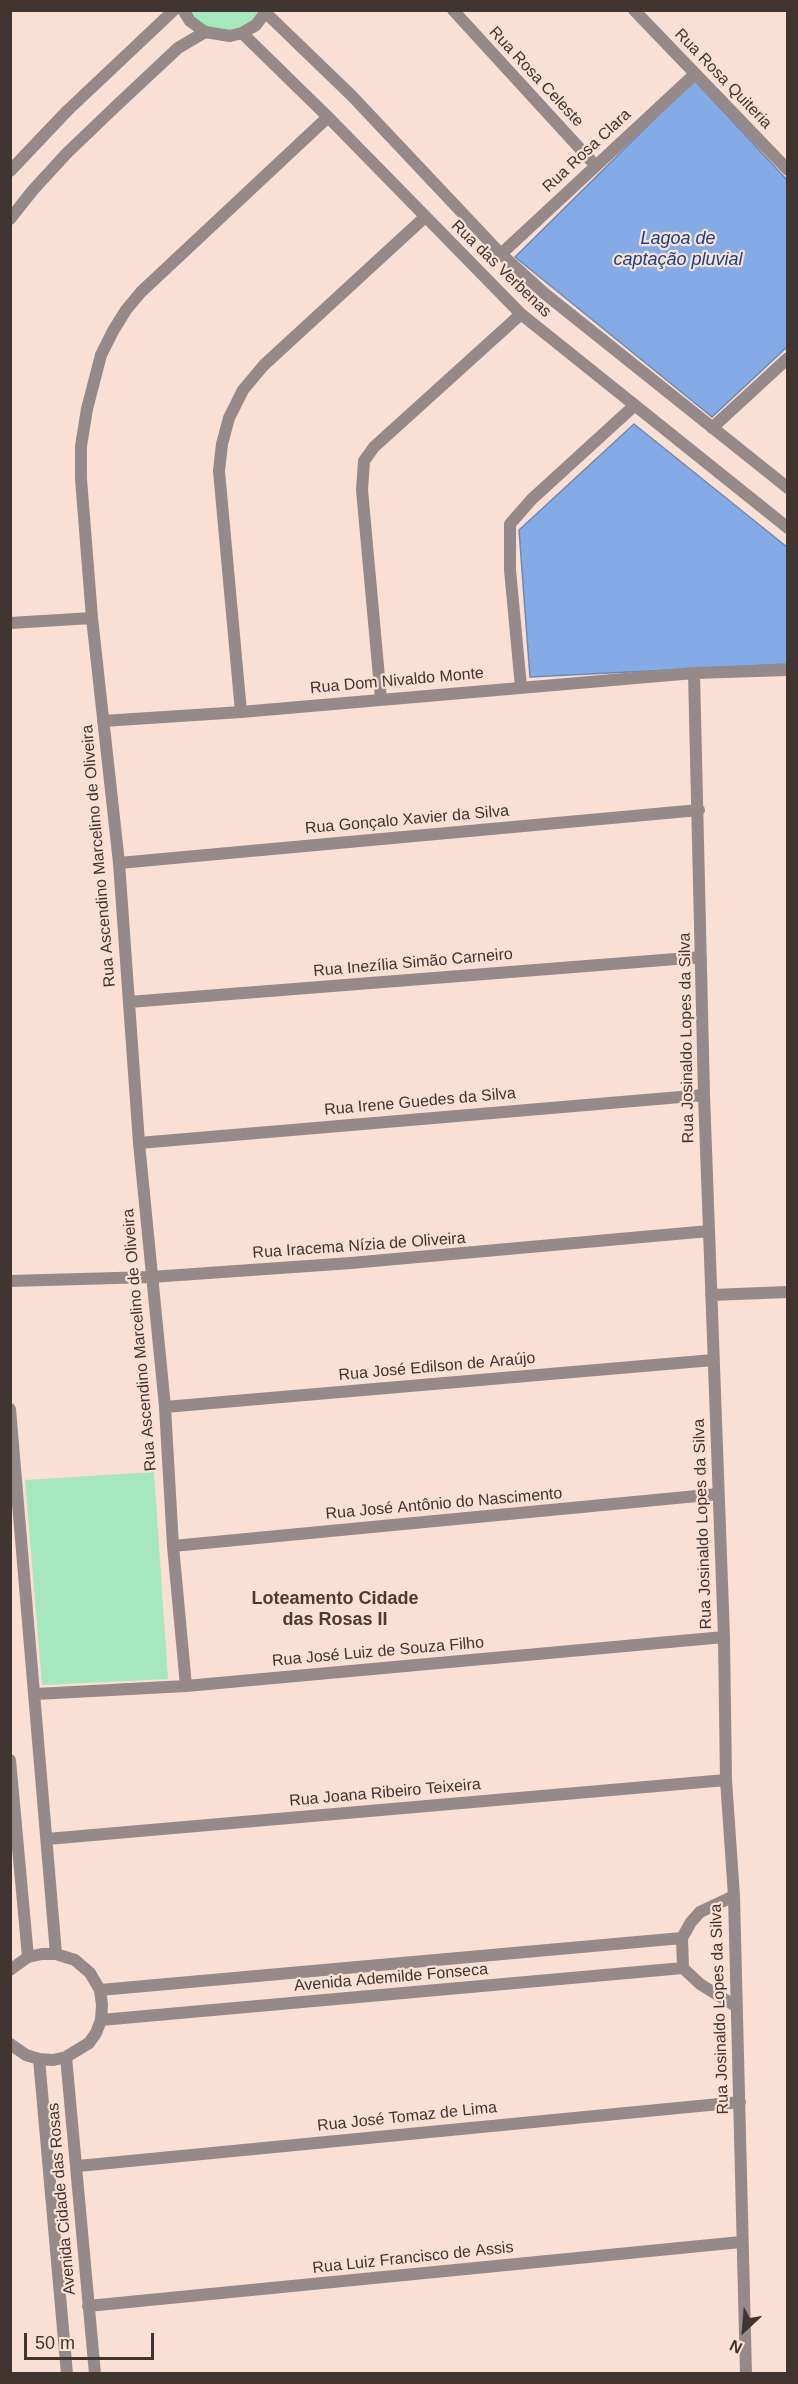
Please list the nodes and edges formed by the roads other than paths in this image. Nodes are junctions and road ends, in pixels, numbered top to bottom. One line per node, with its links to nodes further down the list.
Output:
1 (174, 10): 12 (street)
2 (183, 10): 6 (street)
3 (453, 10): 10 (street, Rua Rosa Celeste)
4 (634, 10): 8 (street, Rua Rosa Quiteria)
5 (267, 12): 7 (street); 15 (street, Rua das Verbenas)
6 (205, 32): 7 (street); 14 (street)
7 (242, 33): 9 (street, Rua das Verbenas)
8 (695, 74): 10 (street, Rua Rosa Clara); 11 (street, Rua Rosa Quiteria)
9 (328, 117): 13 (street, Rua das Verbenas); 22 (street, Rua Ascendino Marcelino de Oliveira)
10 (595, 165): 15 (street, Rua Rosa Clara)
11 (788, 170)
12 (10, 171)
13 (425, 217): 16 (street, Rua das Verbenas); 28 (street)
14 (10, 219)
15 (501, 254): 19 (street, Rua das Verbenas)
16 (521, 314): 18 (street, Rua das Verbenas); 27 (street)
17 (788, 358): 19 (street)
18 (635, 405): 21 (street, Rua das Verbenas); 26 (street)
19 (712, 428): 20 (street, Rua das Verbenas)
20 (788, 488)
21 (788, 528)
22 (92, 618): 23 (street); 29 (street, Rua Ascendino Marcelino de Oliveira)
23 (10, 623)
24 (788, 670): 25 (street, Rua Dom Nivaldo Monte)
25 (694, 673): 26 (street, Rua Dom Nivaldo Monte); 30 (street, Rua Josinaldo Lopes da Silva)
26 (521, 687): 27 (street, Rua Dom Nivaldo Monte)
27 (381, 699): 28 (street, Rua Dom Nivaldo Monte)
28 (241, 712): 29 (street, Rua Dom Nivaldo Monte)
29 (103, 721): 31 (street, Rua Ascendino Marcelino de Oliveira)
30 (699, 810): 31 (street, Rua Gonçalo Xavier da Silva); 32 (street, Rua Josinaldo Lopes da Silva)
31 (118, 863): 33 (street, Rua Ascendino Marcelino de Oliveira)
32 (701, 957): 33 (street, Rua Inezília Simão Carneiro); 34 (street, Rua Josinaldo Lopes da Silva)
33 (129, 1002): 35 (street, Rua Ascendino Marcelino de Oliveira)
34 (704, 1095): 35 (street, Rua Irene Guedes da Silva); 36 (street, Rua Josinaldo Lopes da Silva)
35 (139, 1143): 37 (street, Rua Ascendino Marcelino de Oliveira)
36 (710, 1231): 37 (street, Rua Iracema Nízia de Oliveira); 40 (street, Rua Josinaldo Lopes da Silva)
37 (151, 1277): 38 (street, Rua Iracema Nízia de Oliveira); 42 (street, Rua Ascendino Marcelino de Oliveira)
38 (10, 1281)
39 (788, 1292): 40 (street)
40 (711, 1295): 41 (street, Rua Josinaldo Lopes da Silva)
41 (713, 1360): 42 (street, Rua José Edilson de Araújo); 44 (street, Rua Josinaldo Lopes da Silva)
42 (165, 1407): 45 (street, Rua Ascendino Marcelino de Oliveira)
43 (10, 1408): 48 (street)
44 (718, 1494): 45 (street, Rua José Antônio do Nascimento); 46 (street, Rua Josinaldo Lopes da Silva)
45 (173, 1546): 47 (street, Rua Ascendino Marcelino de Oliveira)
46 (724, 1637): 47 (street, Rua José Luiz de Souza Filho); 50 (street, Rua Josinaldo Lopes da Silva)
47 (186, 1686): 48 (street, Rua José Luiz de Souza Filho)
48 (36, 1694): 51 (street)
49 (10, 1760): 55 (street)
50 (726, 1780): 51 (street, Rua Joana Ribeiro Teixeira); 52 (street, Rua Josinaldo Lopes da Silva)
51 (47, 1839): 54 (street)
52 (734, 1896): 53 (street); 59 (street, Rua Josinaldo Lopes da Silva)
53 (682, 1938): 56 (street); 58 (street, Avenida Ademilde Fonseca)
54 (56, 1954): 55 (street); 58 (street)
55 (28, 1958): 57 (street)
56 (683, 1968): 59 (street); 60 (street, Avenida Ademilde Fonseca)
57 (10, 1970)
58 (100, 1990): 60 (street)
59 (737, 2007): 64 (street, Rua Josinaldo Lopes da Silva)
60 (101, 2020): 62 (street)
61 (10, 2044): 63 (street)
62 (66, 2058): 63 (street); 65 (street, Avenida Cidade das Rosas)
63 (39, 2059): 68 (street, Avenida Cidade das Rosas)
64 (740, 2102): 65 (street, Rua José Tomaz de Lima); 66 (street, Rua Josinaldo Lopes da Silva)
65 (78, 2166): 67 (street, Avenida Cidade das Rosas)
66 (741, 2242): 67 (street, Rua Luiz Francisco de Assis); 70 (street, Rua Josinaldo Lopes da Silva)
67 (88, 2306): 69 (street, Avenida Cidade das Rosas)
68 (68, 2373)
69 (95, 2373)
70 (746, 2373)

